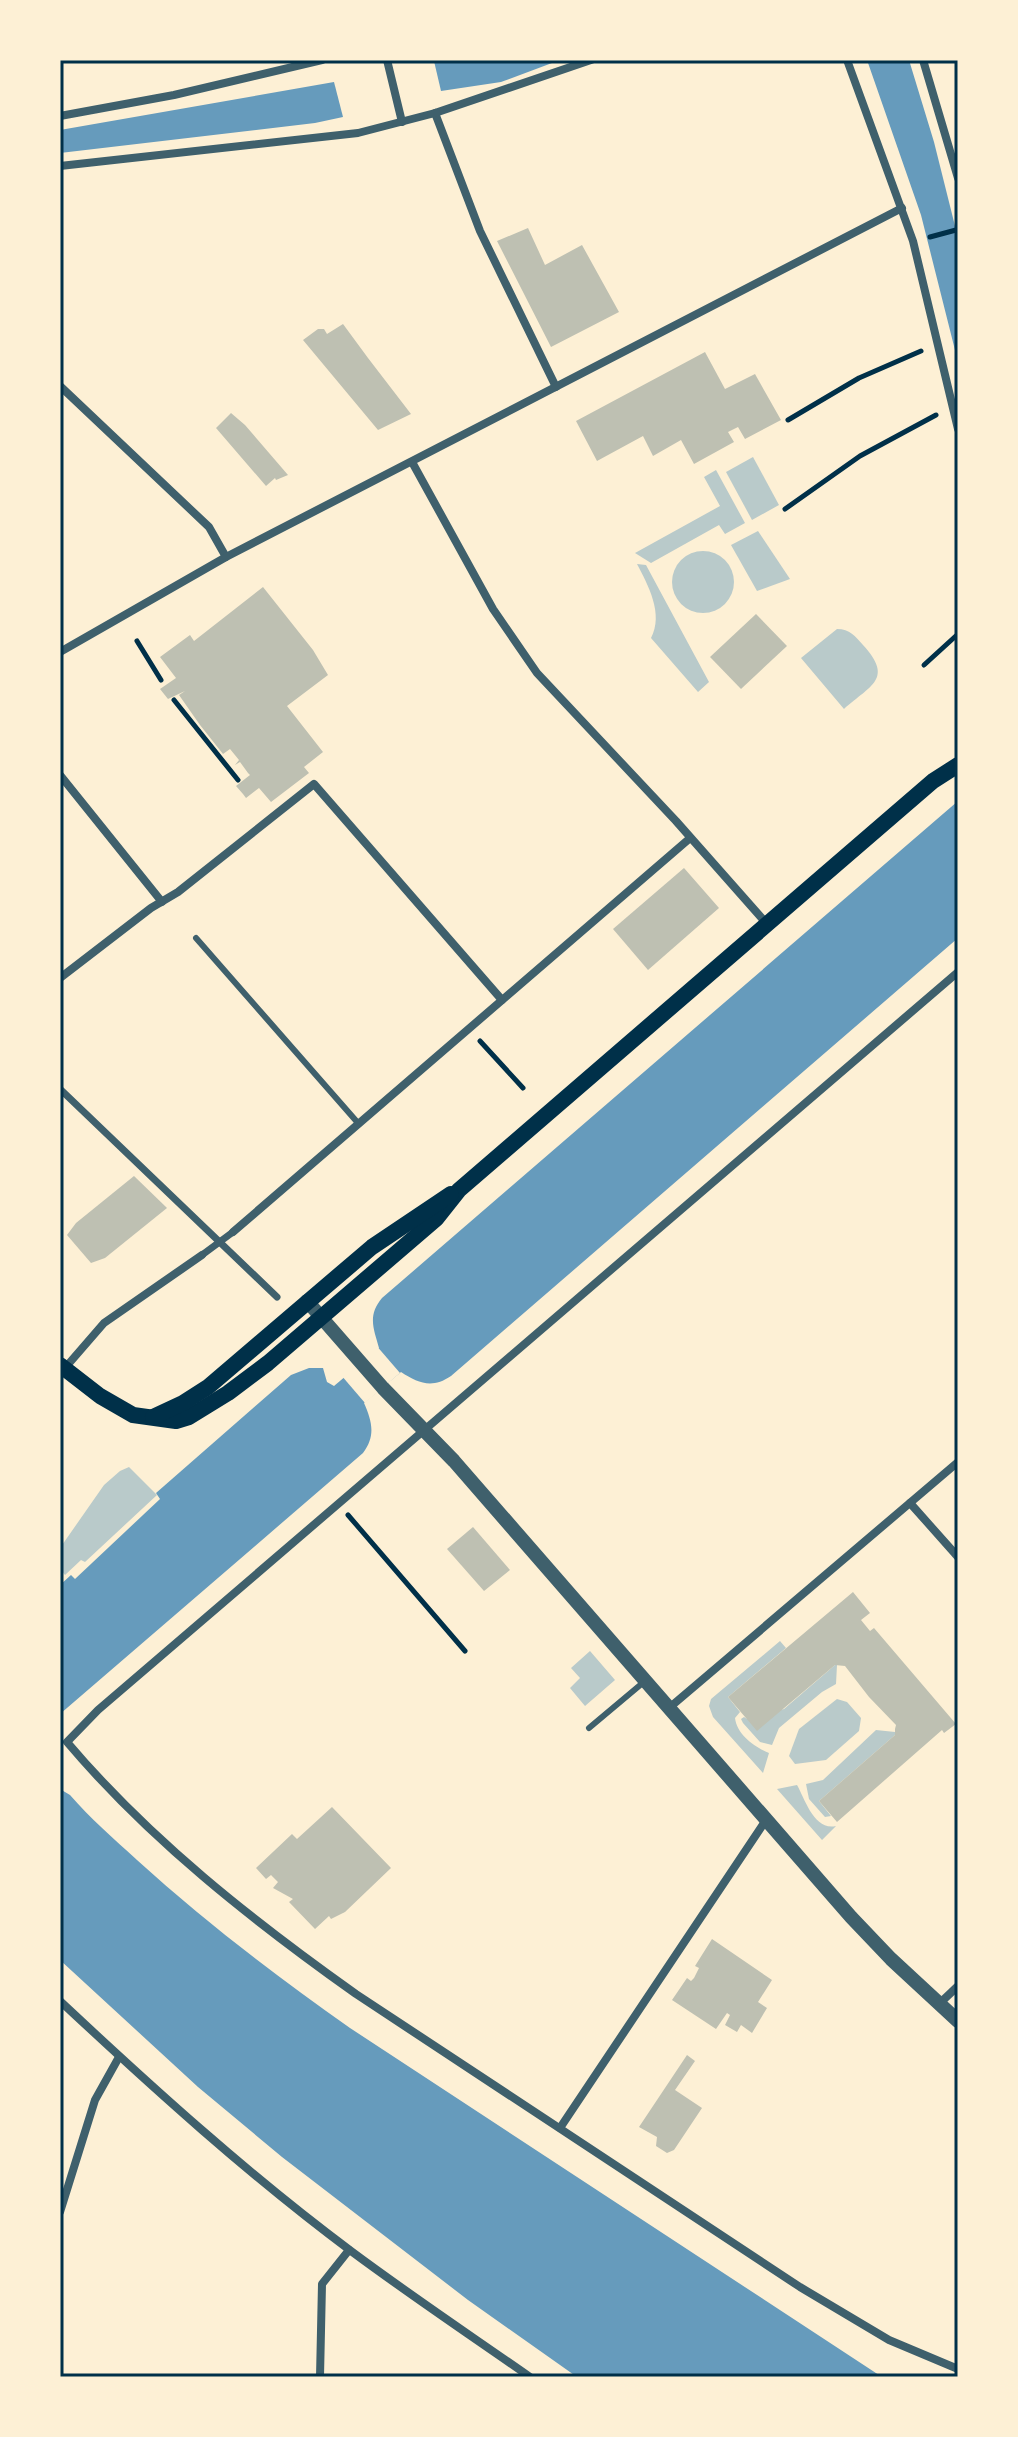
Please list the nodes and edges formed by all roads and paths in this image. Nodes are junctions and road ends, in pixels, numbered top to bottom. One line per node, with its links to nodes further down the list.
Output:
1 (322, 60): 7 (street)
2 (387, 60): 8 (street)
3 (591, 60): 6 (street)
4 (847, 60): 11 (street)
5 (923, 60): 10 (street)
6 (435, 113): 8 (street); 16 (street)
7 (60, 116)
8 (402, 122): 9 (street)
9 (60, 166)
10 (958, 178)
11 (902, 208): 16 (street); 19 (street)
12 (956, 230): 13 (path)
13 (927, 238)
14 (921, 351): 18 (path)
15 (60, 386): 22 (street)
16 (556, 387): 20 (street)
17 (936, 415): 21 (path)
18 (788, 420)
19 (958, 429)
20 (412, 462): 22 (street); 34 (street)
21 (785, 509)
22 (226, 557): 25 (street)
23 (958, 634): 26 (path)
24 (137, 641): 27 (path)
25 (60, 652)
26 (924, 665)
27 (161, 680)
28 (174, 700): 32 (path)
29 (958, 751): 33 (main road)
30 (958, 765): 33 (main road)
31 (60, 775): 35 (street)
32 (238, 780)
33 (933, 781): 36 (main road)
34 (689, 839): 36 (street); 40 (street)
35 (162, 902): 39 (street); 40 (street)
36 (767, 924): 45 (main road)
37 (196, 938): 44 (lane)
38 (958, 972): 54 (street)
39 (60, 978)
40 (502, 1000): 41 (street)
41 (469, 1028): 42 (path); 44 (street)
42 (523, 1088)
43 (60, 1089): 47 (street)
44 (358, 1123): 46 (street)
45 (459, 1190): 50 (main road); 51 (main road)
46 (233, 1232): 47 (street)
47 (220, 1242): 48 (street); 49 (street)
48 (202, 1255): 52 (street)
49 (277, 1297)
50 (307, 1301): 51 (street); 53 (main road)
51 (321, 1317): 53 (main road); 54 (street)
52 (62, 1367): 53 (main road)
53 (153, 1417)
54 (424, 1431): 56 (street); 60 (street)
55 (958, 1462): 57 (street)
56 (339, 1503): 59 (path); 69 (street)
57 (910, 1503): 58 (street); 61 (street)
58 (958, 1557)
59 (465, 1651)
60 (645, 1681): 61 (street); 62 (lane)
61 (669, 1708): 63 (street)
62 (589, 1728)
63 (766, 1820): 66 (street); 69 (street)
64 (958, 1986): 66 (street)
65 (60, 2001): 68 (street)
66 (939, 2004): 67 (street)
67 (958, 2021)
68 (119, 2057): 70 (street); 71 (street)
69 (560, 2128): 72 (street)
70 (60, 2212)
71 (349, 2250): 73 (street); 74 (street)
72 (958, 2369)
73 (320, 2377)
74 (530, 2377)

